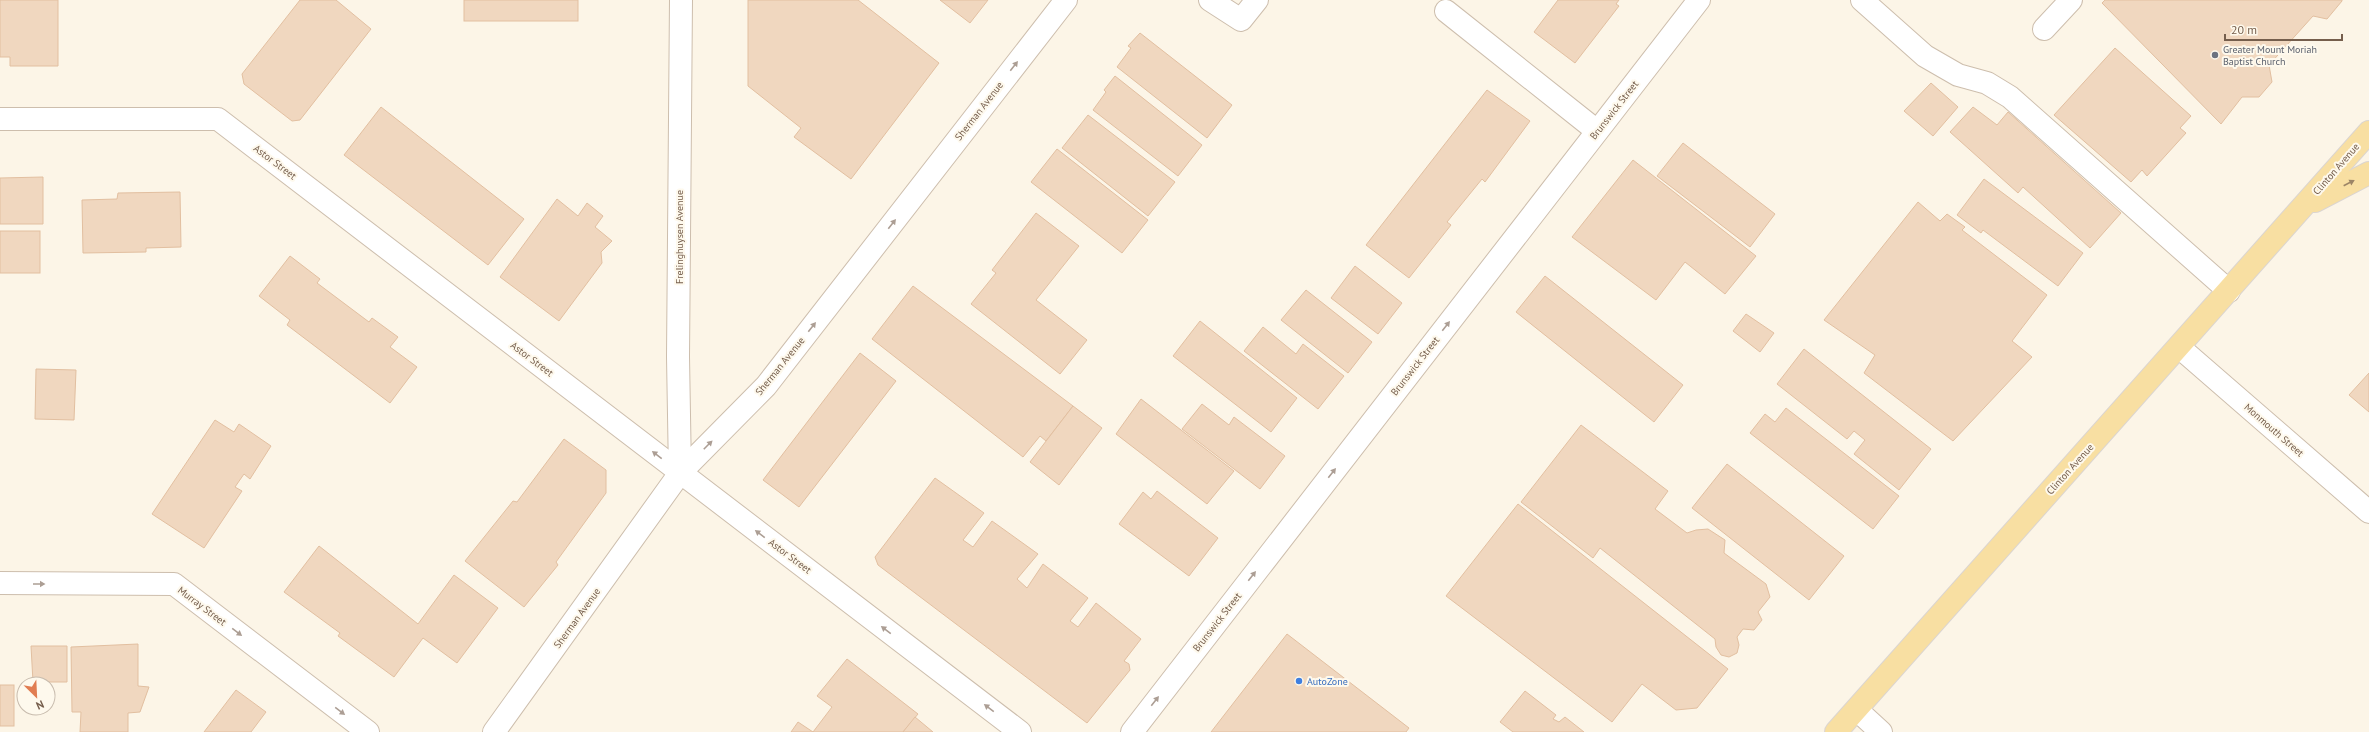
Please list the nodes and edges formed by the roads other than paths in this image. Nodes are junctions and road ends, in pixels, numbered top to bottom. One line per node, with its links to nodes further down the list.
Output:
1 (681, 0): 17 (street, Frelinghuysen Avenue)
2 (1066, 0): 17 (street, Sherman Avenue, one-way to 2)
3 (1210, 0): 4 (street)
4 (1257, 0)
5 (1699, 0): 11 (street, Brunswick Street)
6 (1862, 0): 15 (street)
7 (2071, 0): 9 (street)
8 (1446, 12): 11 (street)
9 (2044, 29)
10 (0, 119): 17 (street, Astor Street, one-way to 10)
11 (1597, 131): 24 (street, Brunswick Street, one-way to 11)
12 (2369, 132): 14 (main road, Clinton Avenue)
13 (2369, 173): 14 (main road, Clinton Avenue, one-way to 13)
14 (2304, 207): 15 (main road, Clinton Avenue)
15 (2229, 291): 16 (main road, Clinton Avenue)
16 (2179, 347): 18 (street, Monmouth Street); 20 (main road, Clinton Avenue)
17 (680, 473): 22 (street, Sherman Avenue); 23 (street, Astor Street, one-way to 17)
18 (2369, 512)
19 (0, 583): 21 (street, Murray Street, one-way to 21)
20 (1857, 710): 25 (main road, Clinton Avenue); 26 (street)
21 (368, 732)
22 (494, 732)
23 (1020, 732)
24 (1132, 732)
25 (1836, 732)
26 (1881, 732)

